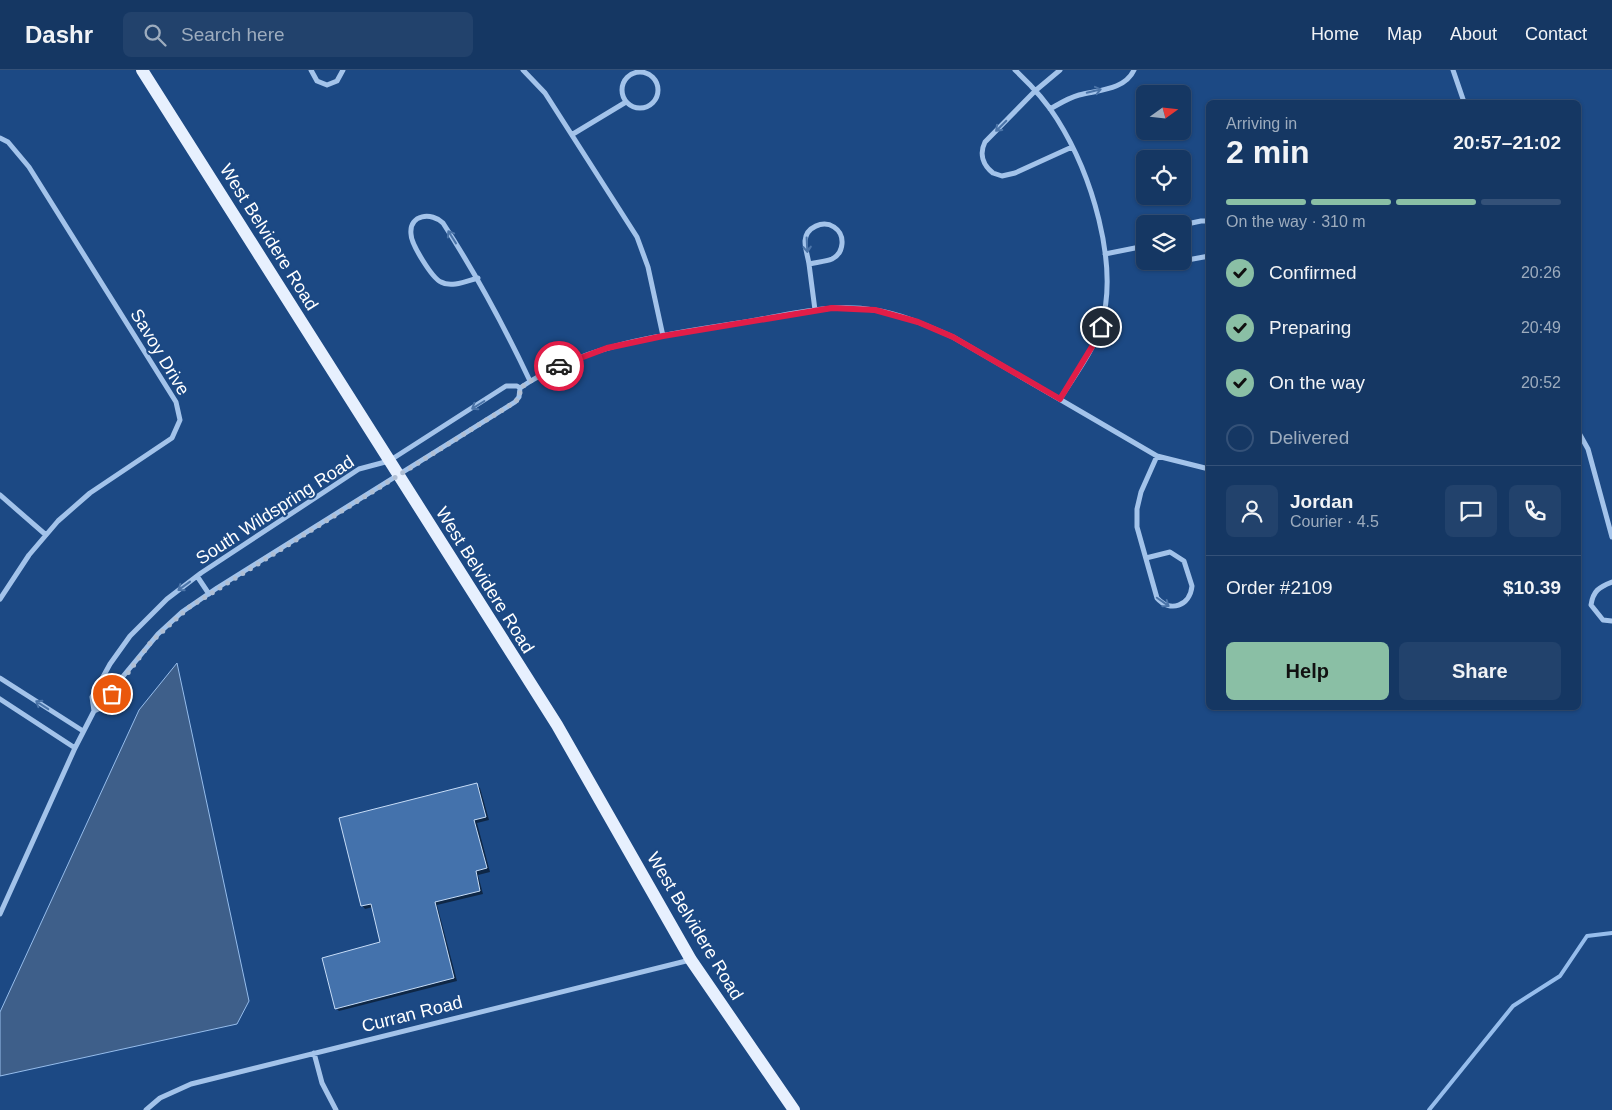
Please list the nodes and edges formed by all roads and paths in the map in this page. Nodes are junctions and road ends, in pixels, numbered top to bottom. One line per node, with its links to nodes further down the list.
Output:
1 (142, 70): 31 (main road, West Belvidere Road)
2 (311, 70): 3 (street)
3 (343, 70)
4 (523, 70): 13 (street)
5 (1015, 70): 9 (street)
6 (1060, 70): 9 (street)
7 (1134, 70): 12 (street, one-way to 7)
8 (1453, 70): 10 (street)
9 (1035, 91): 12 (street); 15 (street, one-way to 15)
10 (1463, 100)
11 (626, 102): 11 (street); 13 (street)
12 (1050, 109): 15 (street)
13 (572, 134): 25 (street)
14 (0, 138): 35 (street, Savoy Drive)
15 (1072, 147): 19 (street)
16 (1206, 221): 17 (street)
17 (1191, 224)
18 (1136, 248): 19 (street)
19 (1105, 254): 28 (street)
20 (1206, 256): 21 (street)
21 (1191, 259)
22 (809, 264): 22 (street, one-way to 22); 24 (street)
23 (478, 278): 23 (street, one-way to 23); 26 (street)
24 (815, 310): 25 (street, South Wildspring Road); 28 (street, South Wildspring Road)
25 (663, 336): 26 (street, South Wildspring Road)
26 (530, 381): 27 (street, South Wildspring Road)
27 (520, 388): 31 (street, South Wildspring Road, one-way to 31); 33 (street, South Wildspring Road)
28 (1060, 399): 30 (street, South Wildspring Road)
29 (1581, 436): 36 (street)
30 (1157, 456): 32 (street, South Wildspring Road); 37 (street)
31 (389, 461): 33 (main road, West Belvidere Road); 38 (street, South Wildspring Road)
32 (1206, 468)
33 (398, 476): 40 (street, South Wildspring Road); 49 (main road, West Belvidere Road)
34 (0, 495): 35 (street)
35 (46, 535): 41 (street, Savoy Drive)
36 (1612, 536)
37 (1146, 558): 37 (street, one-way to 37)
38 (197, 576): 40 (street); 45 (street, South Wildspring Road, one-way to 45)
39 (1612, 582): 42 (street)
40 (209, 594): 45 (street, South Wildspring Road)
41 (0, 599)
42 (1612, 621)
43 (0, 678): 46 (street, one-way to 43)
44 (0, 699): 47 (street)
45 (94, 711): 46 (street, South Wildspring Road)
46 (83, 731): 47 (street, South Wildspring Road)
47 (75, 748): 48 (street, South Wildspring Road)
48 (0, 914)
49 (691, 960): 50 (street, Curran Road); 53 (main road, West Belvidere Road)
50 (314, 1053): 51 (street, Curran Road); 52 (street)
51 (146, 1110)
52 (336, 1110)
53 (794, 1110)

